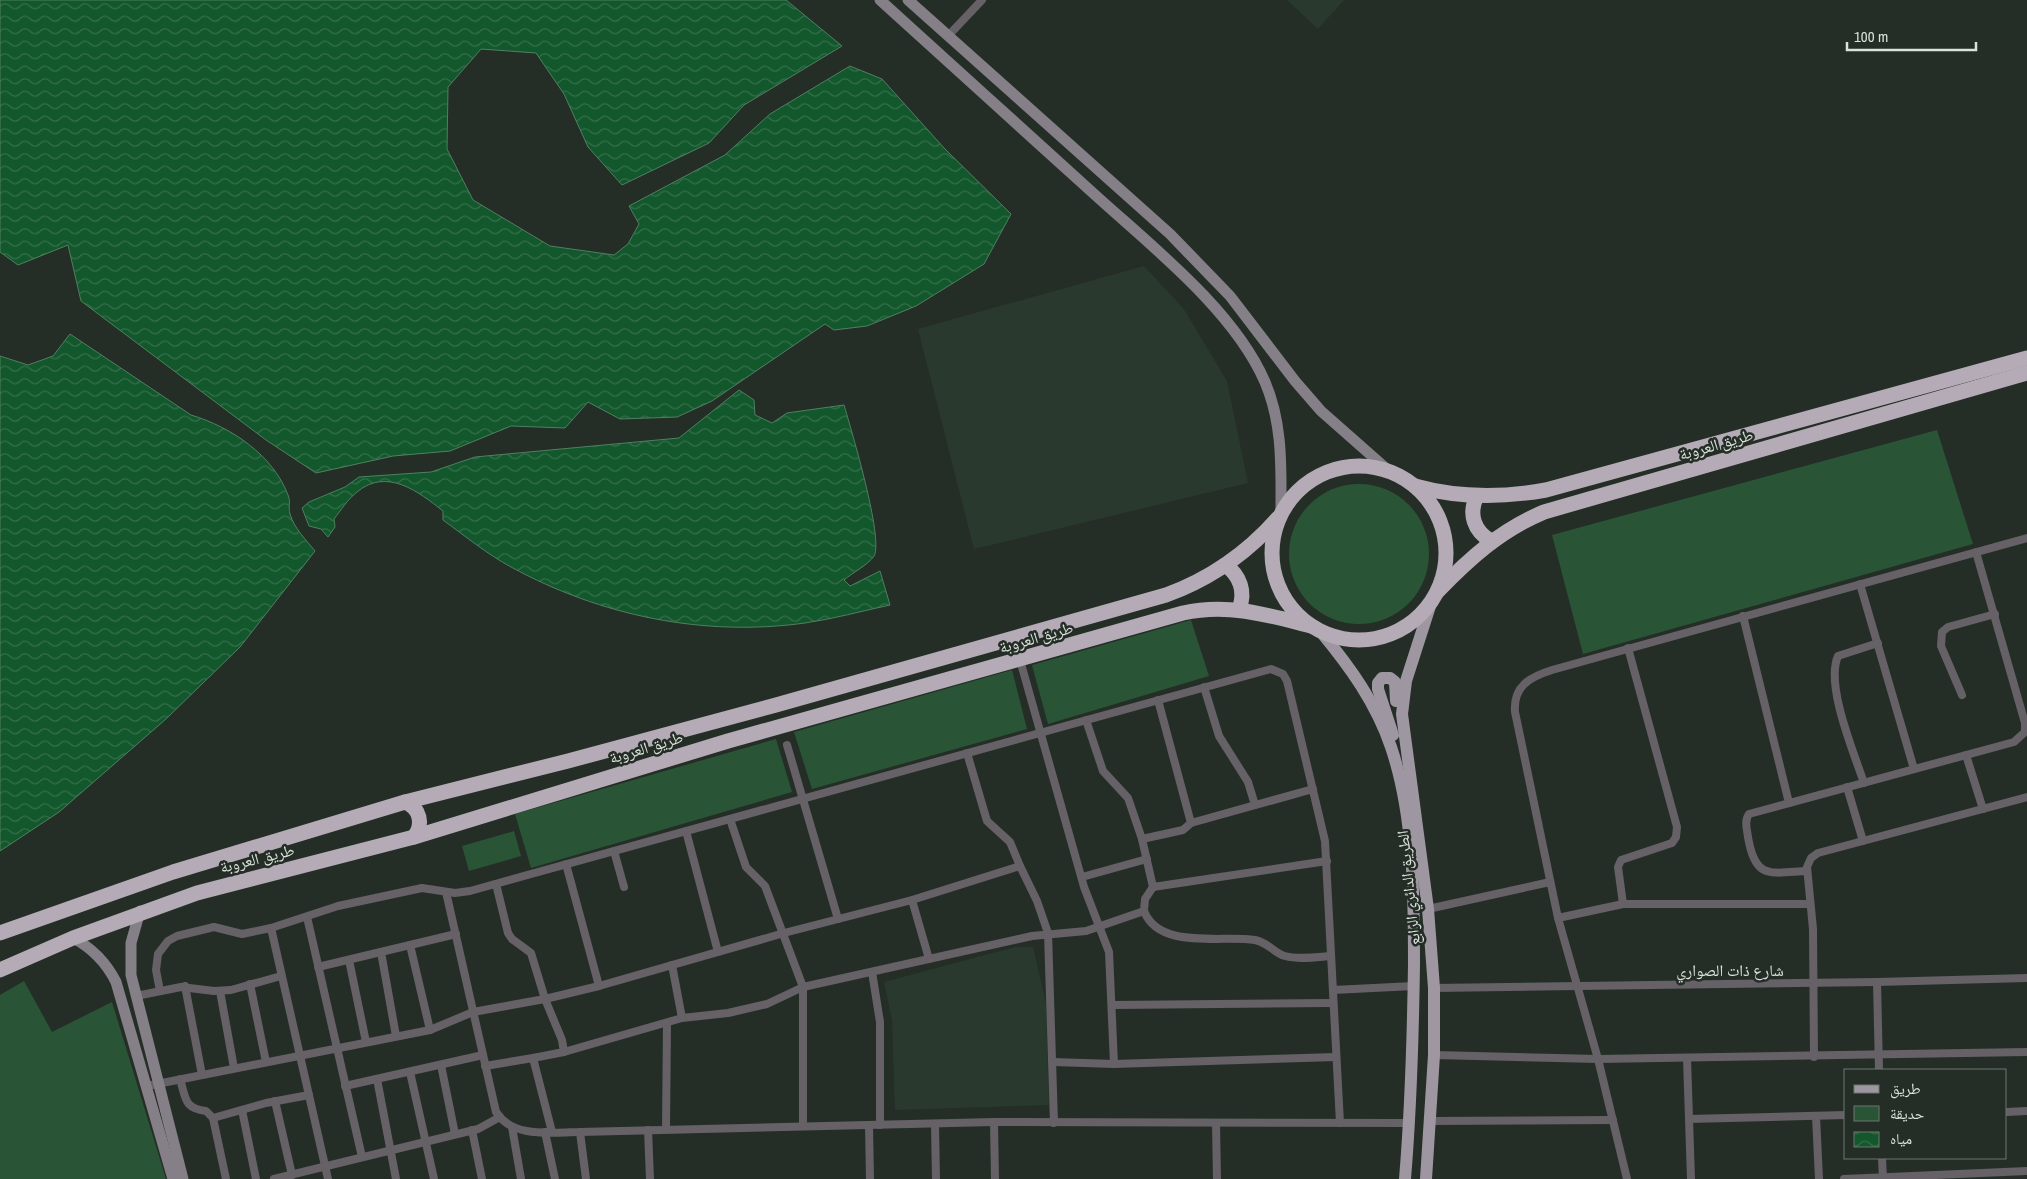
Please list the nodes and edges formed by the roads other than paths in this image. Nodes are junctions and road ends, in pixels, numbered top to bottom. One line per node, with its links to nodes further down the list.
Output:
1 (880, 0): 10 (main road)
2 (908, 0): 4 (main road)
3 (982, 0): 4 (street)
4 (948, 36): 7 (main road)
5 (2027, 358): 9 (highway, طريق العروبة)
6 (2027, 373): 12 (highway, طريق العروبة)
7 (1389, 471): 8 (highway); 10 (highway)
8 (1415, 486): 9 (highway, طريق العروبة); 16 (highway)
9 (1477, 496): 12 (highway)
10 (1280, 515): 14 (highway, طريق العروبة); 20 (highway)
11 (2027, 538): 13 (street)
12 (1491, 541): 16 (highway, طريق العروبة)
13 (1976, 552): 15 (street); 18 (street)
14 (1225, 565): 17 (highway); 40 (highway, طريق العروبة)
15 (1860, 584): 19 (street); 21 (street)
16 (1435, 595): 20 (highway); 28 (main road, الطريق الدائري الرابع)
17 (1239, 609): 20 (highway, طريق العروبة); 23 (highway, طريق العروبة)
18 (1995, 614): 25 (street); 32 (street)
19 (1744, 616): 22 (street); 41 (street)
20 (1316, 629): 33 (main road, الطريق الدائري الرابع)
21 (1878, 643): 34 (street); 35 (street)
22 (1628, 648): 57 (street); 63 (street)
23 (1020, 660): 29 (street); 47 (highway, طريق العروبة)
24 (1204, 687): 26 (street); 37 (street); 42 (street)
25 (1962, 695)
26 (1158, 700): 27 (street); 45 (street)
27 (1086, 720): 29 (street); 48 (street)
28 (1402, 722): 33 (main road); 65 (main road, الطريق الدائري الرابع)
29 (1039, 733): 31 (street); 56 (street)
30 (787, 745): 39 (street)
31 (967, 753): 39 (street); 54 (street)
32 (1966, 755): 34 (street); 43 (street)
33 (1396, 762): 96 (main road, الطريق الدائري الرابع)
34 (1914, 769): 35 (street)
35 (1864, 783): 36 (street)
36 (1847, 788): 41 (street); 49 (street)
37 (1313, 789): 42 (street); 52 (street)
38 (2027, 797): 43 (street)
39 (803, 799): 44 (street); 70 (street)
40 (405, 802): 47 (highway); 73 (highway, طريق العروبة)
41 (1789, 803): 55 (street)
42 (1255, 806): 45 (street)
43 (1983, 809): 49 (street)
44 (730, 819): 46 (street); 74 (street)
45 (1191, 823): 48 (street)
46 (686, 831): 50 (street); 80 (street)
47 (414, 837): 67 (highway, طريق العروبة)
48 (1142, 839): 51 (street)
49 (1863, 841): 55 (street)
50 (614, 851): 53 (street); 59 (street)
51 (1147, 859): 56 (street); 60 (street)
52 (1327, 861): 60 (street); 81 (street)
53 (566, 864): 58 (street); 95 (street)
54 (1020, 866): 62 (street); 75 (street)
55 (1807, 871): 64 (street)
56 (1082, 877): 71 (street)
57 (1550, 882): 65 (street); 69 (street)
58 (496, 884): 61 (street); 103 (street)
59 (624, 887)
60 (1153, 887): 66 (street)
61 (446, 892): 68 (street); 76 (street)
62 (912, 900): 70 (street); 82 (street)
63 (1623, 904): 64 (street); 69 (street)
64 (1810, 904): 92 (street)
65 (1428, 909): 98 (main road, الطريق الدائري الرابع)
66 (1144, 911): 71 (street); 81 (street)
67 (140, 912): 77 (highway, طريق العروبة); 102 (main road)
68 (307, 916): 72 (street); 85 (street)
69 (1558, 918): 93 (street)
70 (838, 919): 74 (street)
71 (1101, 926): 75 (street); 105 (street)
72 (270, 928): 88 (street); 100 (street)
73 (0, 933)
74 (784, 933): 80 (street); 97 (street)
75 (1048, 933): 82 (street); 125 (street)
76 (456, 934): 78 (street); 106 (street)
77 (73, 938): 86 (highway, طريق العروبة); 135 (main road)
78 (410, 945): 79 (street); 109 (street)
79 (381, 952): 83 (street); 110 (street)
80 (718, 952): 84 (street)
81 (1331, 956): 99 (street)
82 (929, 959): 87 (street)
83 (349, 960): 85 (street); 111 (street)
84 (672, 965): 95 (street); 107 (street)
85 (318, 967): 112 (street)
86 (0, 970)
87 (872, 972): 97 (street); 155 (street)
88 (281, 976): 91 (street); 116 (street)
89 (2027, 978): 90 (street, شارع ذات الصواري)
90 (1877, 982): 92 (street, شارع ذات الصواري); 118 (street)
91 (250, 984): 101 (street); 124 (street)
92 (1813, 984): 93 (street, شارع ذات الصواري); 120 (street)
93 (1576, 985): 98 (street, شارع ذات الصواري); 123 (street)
94 (185, 986): 100 (street); 101 (street); 132 (street)
95 (599, 986): 103 (street)
96 (1414, 986): 99 (street); 153 (main road, الطريق الدائري الرابع)
97 (803, 987): 107 (street); 157 (street)
98 (1434, 988): 117 (main road, الطريق الدائري الرابع)
99 (1333, 990): 104 (street)
100 (160, 991): 102 (street)
101 (220, 991): 129 (street)
102 (136, 996): 135 (main road)
103 (545, 999): 106 (street); 113 (street)
104 (1334, 1003): 105 (street); 119 (street)
105 (1113, 1004): 126 (street)
106 (473, 1012): 109 (street); 115 (street)
107 (682, 1018): 108 (street)
108 (667, 1023): 113 (street); 161 (street)
109 (430, 1030): 110 (street)
110 (396, 1036): 111 (street)
111 (366, 1042): 112 (street)
112 (336, 1048): 116 (street); 136 (street)
113 (564, 1052): 121 (street)
114 (2027, 1052): 118 (street)
115 (482, 1054): 127 (street); 128 (street)
116 (300, 1055): 124 (street); 137 (street)
117 (1434, 1055): 123 (street); 148 (main road, الطريق الدائري الرابع)
118 (1878, 1055): 120 (street); 130 (street)
119 (1336, 1057): 126 (street); 150 (street)
120 (1814, 1057): 122 (street)
121 (533, 1058): 128 (street); 162 (street)
122 (1687, 1058): 123 (street); 146 (street)
123 (1598, 1059): 147 (street)
124 (266, 1062): 129 (street)
125 (1053, 1062): 126 (street); 151 (street)
126 (1114, 1064)
127 (441, 1065): 131 (street); 164 (street)
128 (485, 1066): 144 (street)
129 (234, 1068): 132 (street)
130 (1879, 1069)
131 (410, 1072): 134 (street); 165 (street)
132 (202, 1075): 133 (street)
133 (180, 1079): 135 (street); 145 (street)
134 (377, 1079): 136 (street); 166 (street)
135 (153, 1084): 173 (main road)
136 (345, 1086): 167 (street)
137 (309, 1095): 138 (street); 169 (street)
138 (275, 1101): 139 (street); 171 (street)
139 (242, 1110): 145 (street); 176 (street)
140 (2027, 1111): 141 (street)
141 (2007, 1112)
142 (1844, 1115): 143 (street)
143 (1816, 1116): 146 (street); 194 (street)
144 (500, 1117): 158 (street); 159 (street)
145 (213, 1118): 175 (street)
146 (1689, 1119): 193 (street)
147 (1613, 1120): 148 (street); 192 (street)
148 (1430, 1121): 191 (main road, الطريق الدائري الرابع)
149 (994, 1122): 151 (street); 156 (street); 188 (street)
150 (1340, 1122): 152 (street); 153 (street)
151 (1054, 1123): 152 (street)
152 (1216, 1123): 189 (street)
153 (1409, 1123): 190 (main road, الطريق الدائري الرابع)
154 (869, 1125): 155 (street); 157 (street); 186 (street)
155 (880, 1125): 156 (street)
156 (935, 1125): 187 (street)
157 (803, 1126): 161 (street)
158 (512, 1127): 162 (street); 182 (street)
159 (472, 1130): 164 (street); 181 (street)
160 (648, 1130): 161 (street); 163 (street); 185 (street)
161 (666, 1130)
162 (548, 1132): 163 (street); 183 (street)
163 (580, 1132): 184 (street)
164 (456, 1134): 165 (street)
165 (425, 1142): 166 (street); 180 (street)
166 (392, 1150): 167 (street); 179 (street)
167 (362, 1157): 169 (street)
168 (1882, 1159): 174 (street)
169 (325, 1166): 171 (street); 178 (street)
170 (2027, 1171): 172 (street)
171 (292, 1174): 177 (street)
172 (1941, 1176): 174 (street)
173 (175, 1178)
174 (1882, 1178): 195 (street)
175 (226, 1179)
176 (256, 1179)
177 (274, 1179)
178 (328, 1179)
179 (396, 1179)
180 (434, 1179)
181 (482, 1179)
182 (521, 1179)
183 (555, 1179)
184 (586, 1179)
185 (650, 1179)
186 (870, 1179)
187 (936, 1179)
188 (995, 1179)
189 (1217, 1179)
190 (1405, 1179)
191 (1426, 1179)
192 (1627, 1179)
193 (1691, 1179)
194 (1819, 1179)
195 (1844, 1179)

